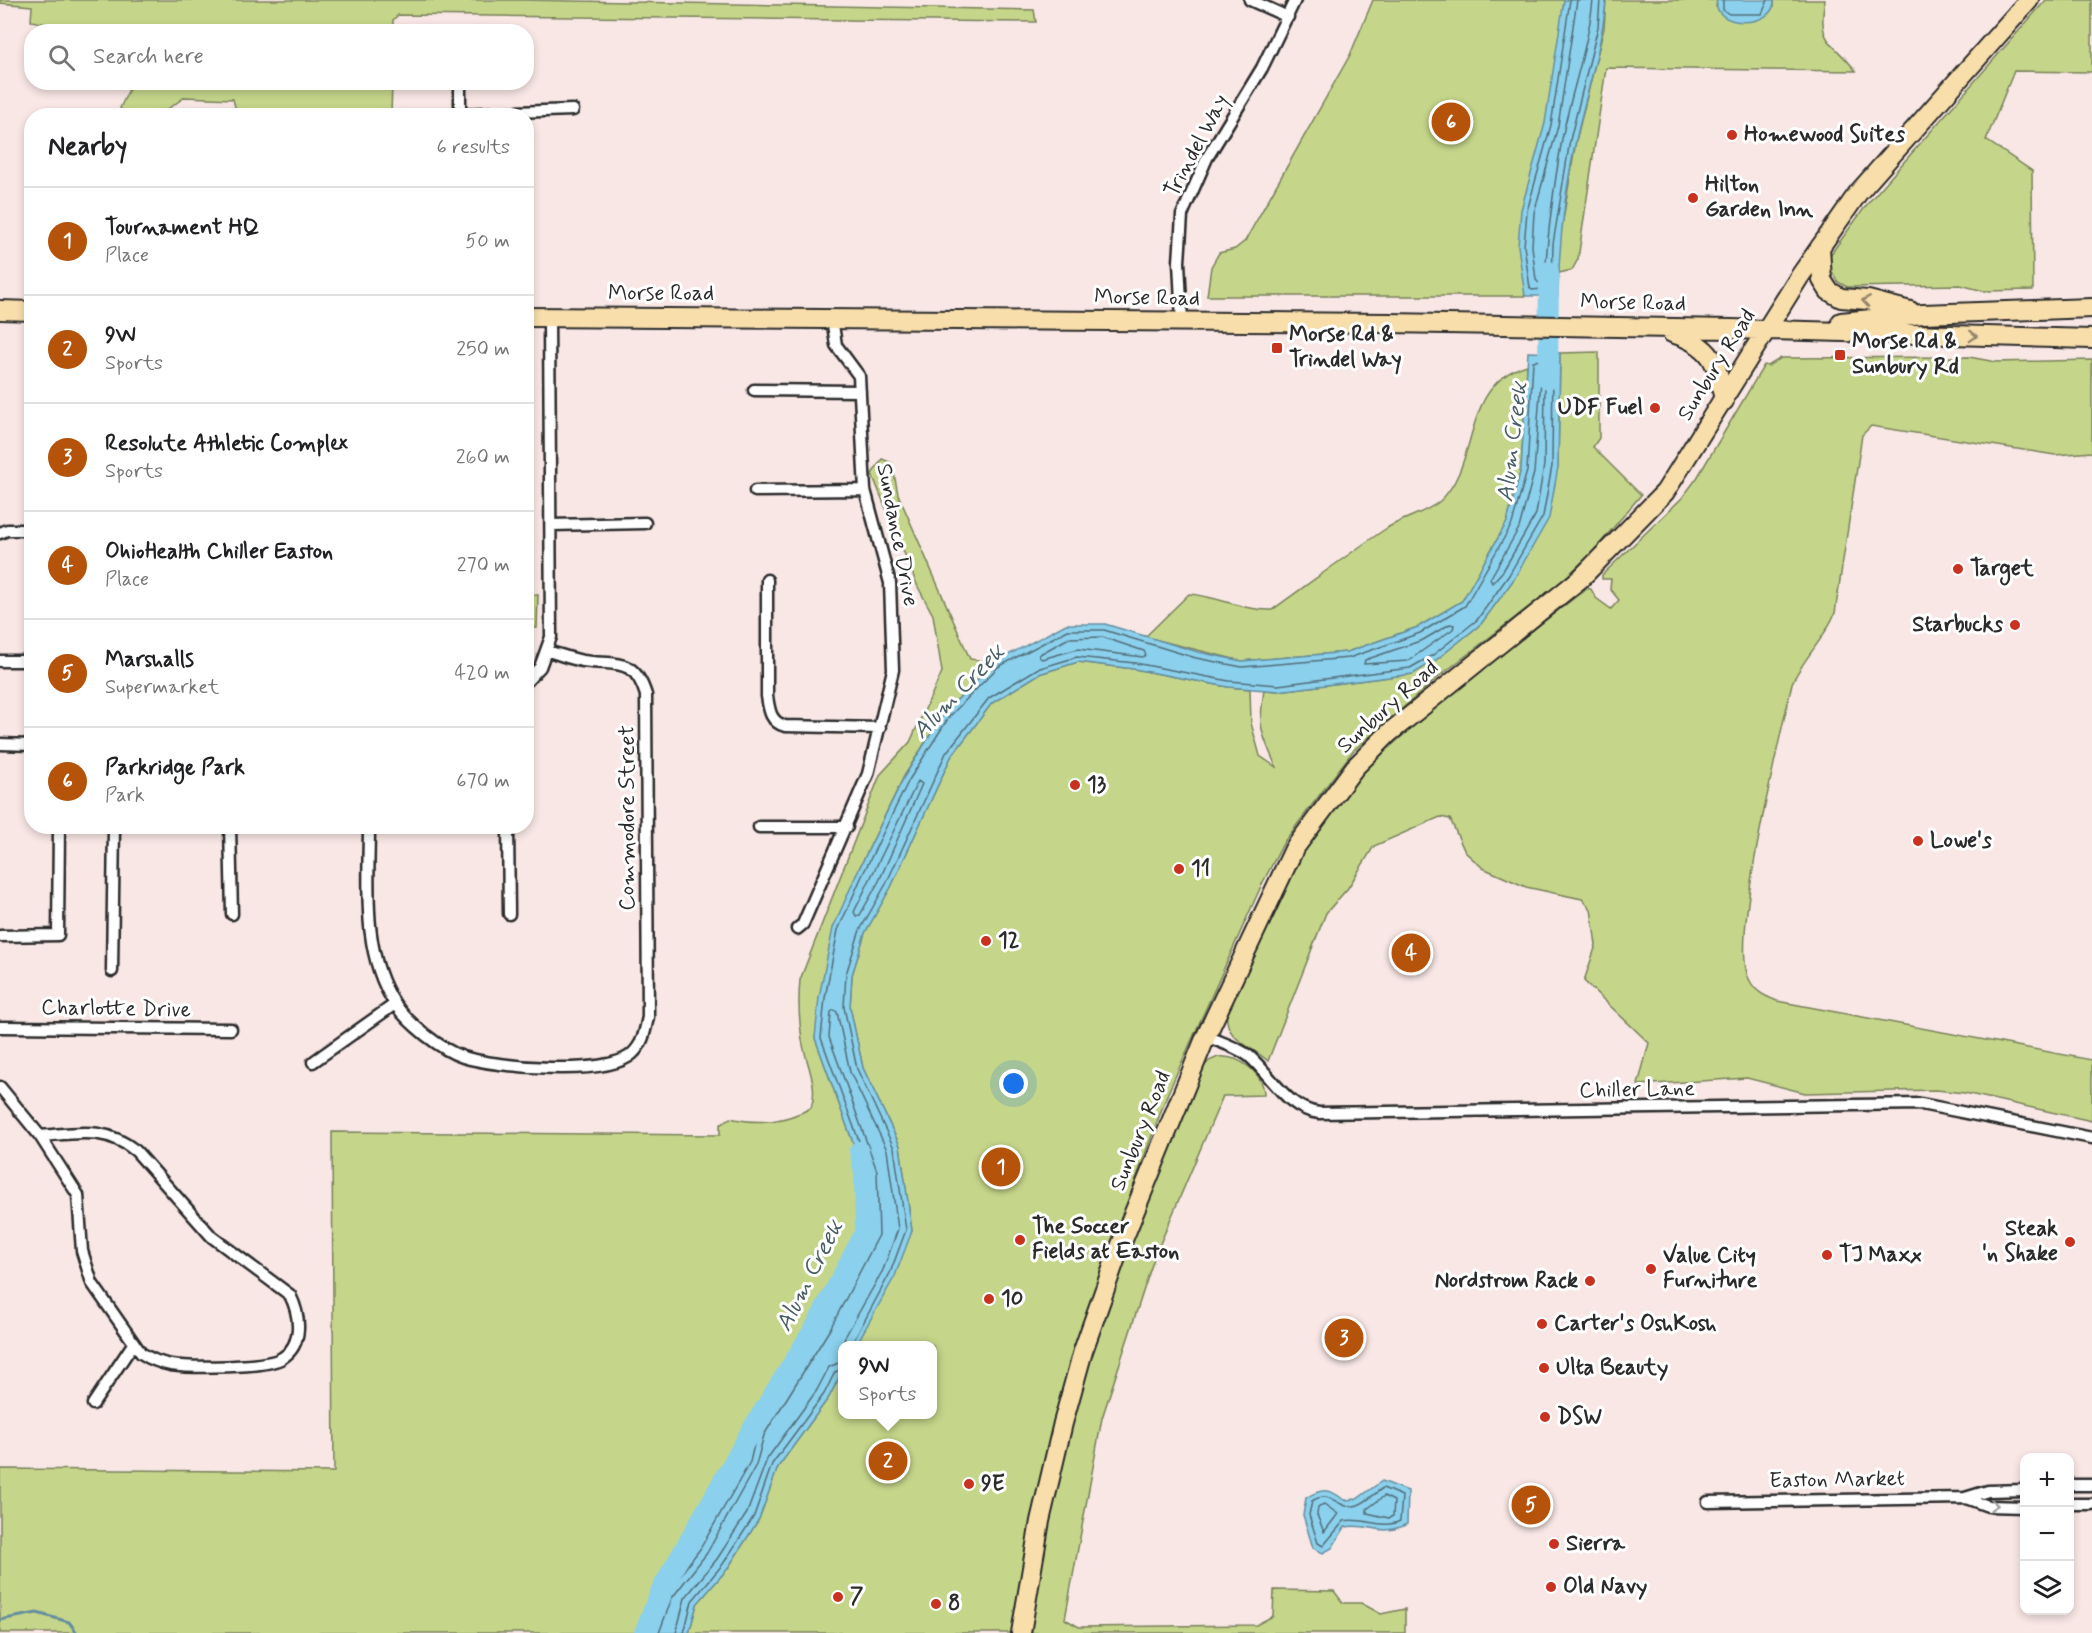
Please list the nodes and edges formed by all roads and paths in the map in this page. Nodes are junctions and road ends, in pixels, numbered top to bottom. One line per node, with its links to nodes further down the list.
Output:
1 (1250, 0): 4 (street)
2 (1296, 0): 4 (street, Trindel Way)
3 (2029, 0): 9 (main road, Sunbury Road)
4 (1288, 17): 17 (street, Trindel Way)
5 (460, 90): 6 (street)
6 (460, 108)
7 (573, 110): 8 (street)
8 (534, 112)
9 (1820, 247): 13 (main road, one-way to 9); 19 (main road, Sunbury Road)
10 (2092, 308): 13 (main road, Morse Road)
11 (0, 310): 12 (main road)
12 (24, 311)
13 (1923, 314): 19 (main road, Morse Road)
14 (534, 317): 15 (main road, Morse Road)
15 (549, 317): 16 (main road, Morse Road); 27 (street)
16 (832, 318): 17 (main road, Morse Road); 22 (street, Sundance Drive)
17 (1182, 322): 18 (main road, Morse Road)
18 (1656, 328): 19 (main road, Morse Road); 23 (main road)
19 (1768, 330): 20 (main road, Morse Road, one-way to 20); 23 (main road, Sunbury Road)
20 (2092, 339)
21 (754, 390): 22 (street)
22 (860, 391): 24 (street, Sundance Drive)
23 (1724, 401): 53 (main road, Sunbury Road)
24 (865, 490): 25 (street); 35 (street, Sundance Drive)
25 (755, 491)
26 (645, 523): 27 (street)
27 (551, 525): 31 (street)
28 (24, 530): 29 (street)
29 (0, 533)
30 (767, 580): 35 (street)
31 (547, 651): 34 (street); 50 (street, Commodore Street)
32 (0, 661): 33 (street)
33 (24, 661)
34 (534, 673)
35 (880, 728): 39 (street, Sundance Drive)
36 (0, 744): 37 (street)
37 (24, 745)
38 (759, 827): 39 (street)
39 (847, 827): 47 (street, Sundance Drive)
40 (59, 834): 48 (street)
41 (114, 834): 49 (street)
42 (230, 834): 45 (street)
43 (369, 834): 50 (street)
44 (508, 834): 46 (street)
45 (232, 914)
46 (509, 914)
47 (797, 929)
48 (0, 936)
49 (112, 971)
50 (396, 1004): 54 (street)
51 (0, 1027): 52 (street, Charlotte Drive)
52 (231, 1029)
53 (1206, 1036): 57 (street, Chiller Lane); 68 (main road, Sunbury Road)
54 (313, 1062)
55 (0, 1087): 56 (street)
56 (40, 1136): 58 (street); 58 (street)
57 (2092, 1138)
58 (134, 1344): 59 (street)
59 (93, 1404)
60 (2074, 1485): 61 (street)
61 (2092, 1485)
62 (2020, 1490): 63 (street, Easton Market)
63 (1965, 1498): 64 (street, Easton Market); 67 (street, Easton Market, one-way to 67)
64 (1708, 1502)
65 (2074, 1504): 66 (street)
66 (2092, 1504)
67 (2020, 1507)
68 (1021, 1633)

